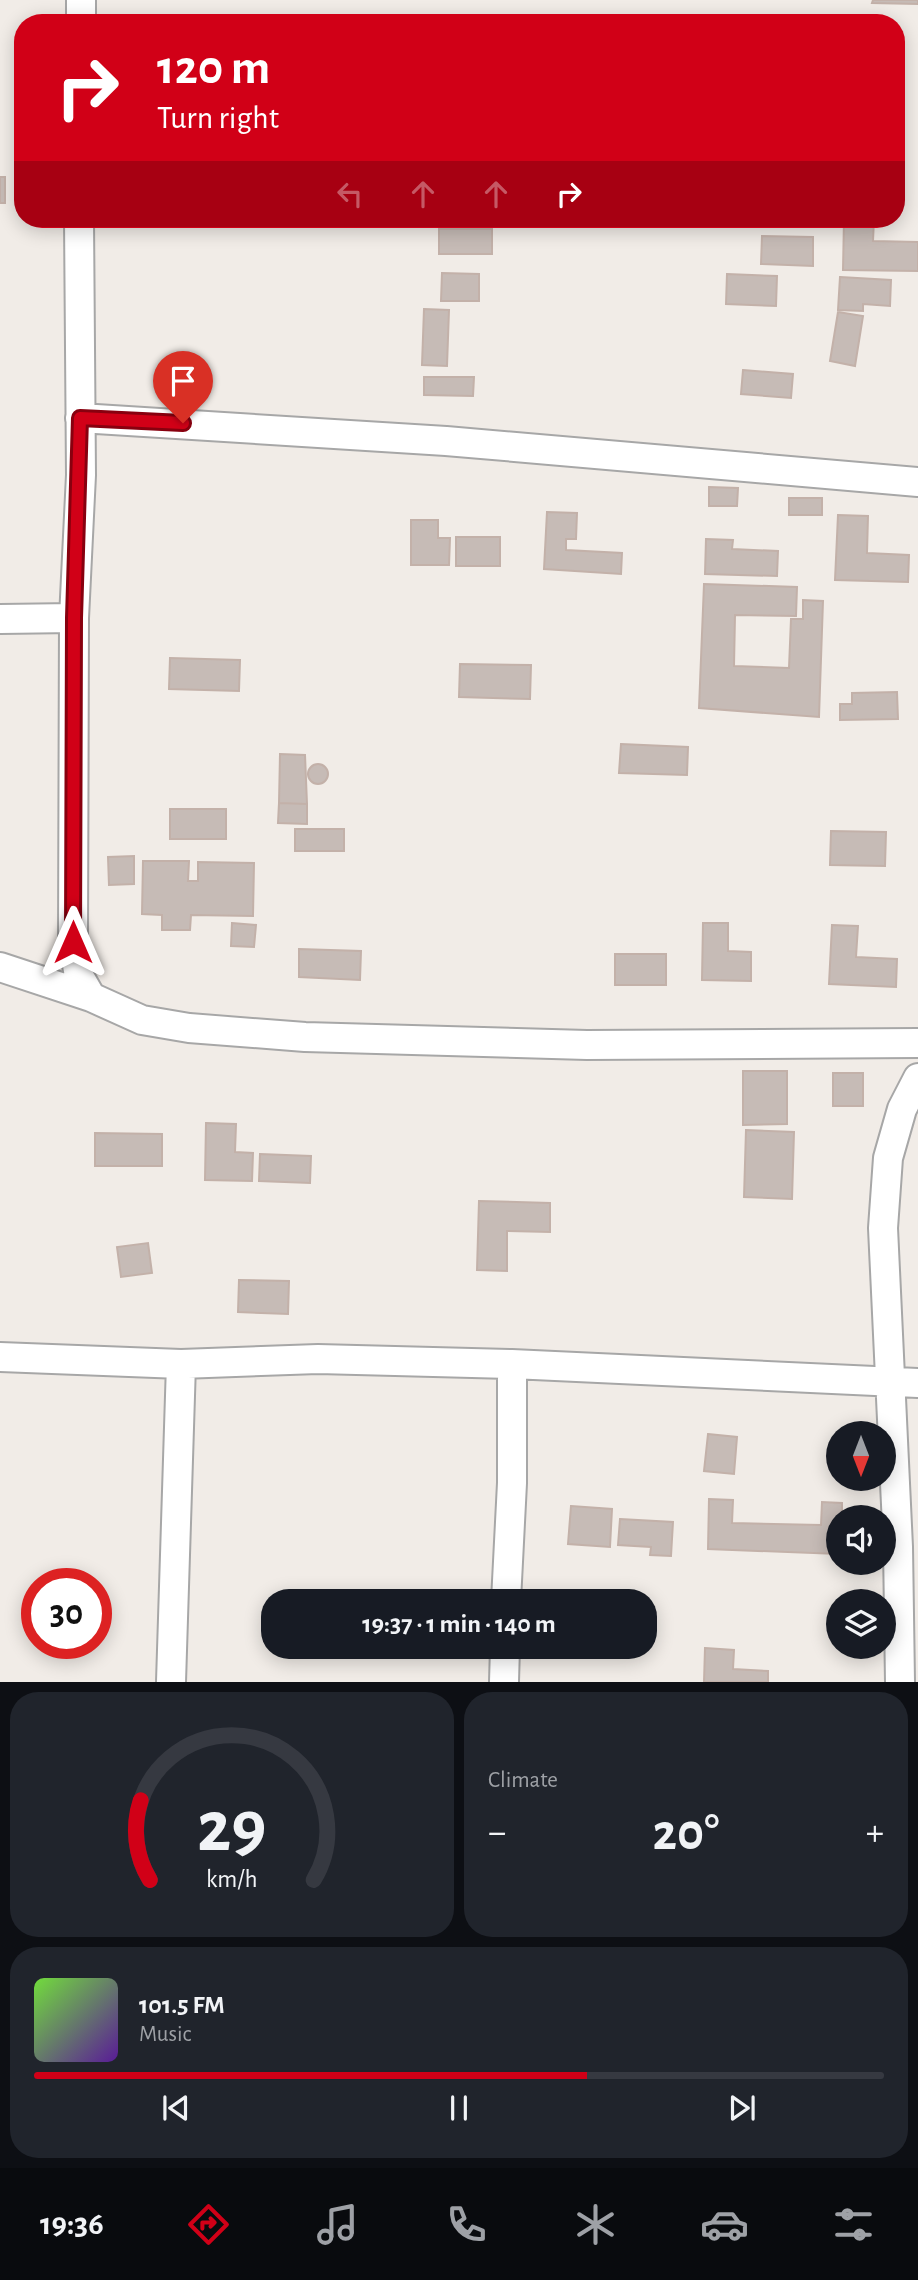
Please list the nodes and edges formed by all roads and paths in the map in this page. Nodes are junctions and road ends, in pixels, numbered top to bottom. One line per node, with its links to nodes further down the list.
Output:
1 (79, 228): 2 (street)
2 (80, 418): 3 (street); 4 (street)
3 (918, 482)
4 (74, 618): 5 (street); 7 (street)
5 (0, 619)
6 (0, 967): 7 (street)
7 (91, 997): 8 (street)
8 (918, 1043)
9 (918, 1078): 13 (street)
10 (0, 1357): 11 (street)
11 (181, 1364): 12 (street); 16 (street)
12 (512, 1364): 13 (street); 14 (street)
13 (904, 1383): 18 (street)
14 (507, 1589)
15 (505, 1659): 17 (street)
16 (171, 1682)
17 (504, 1682)
18 (900, 1682)

